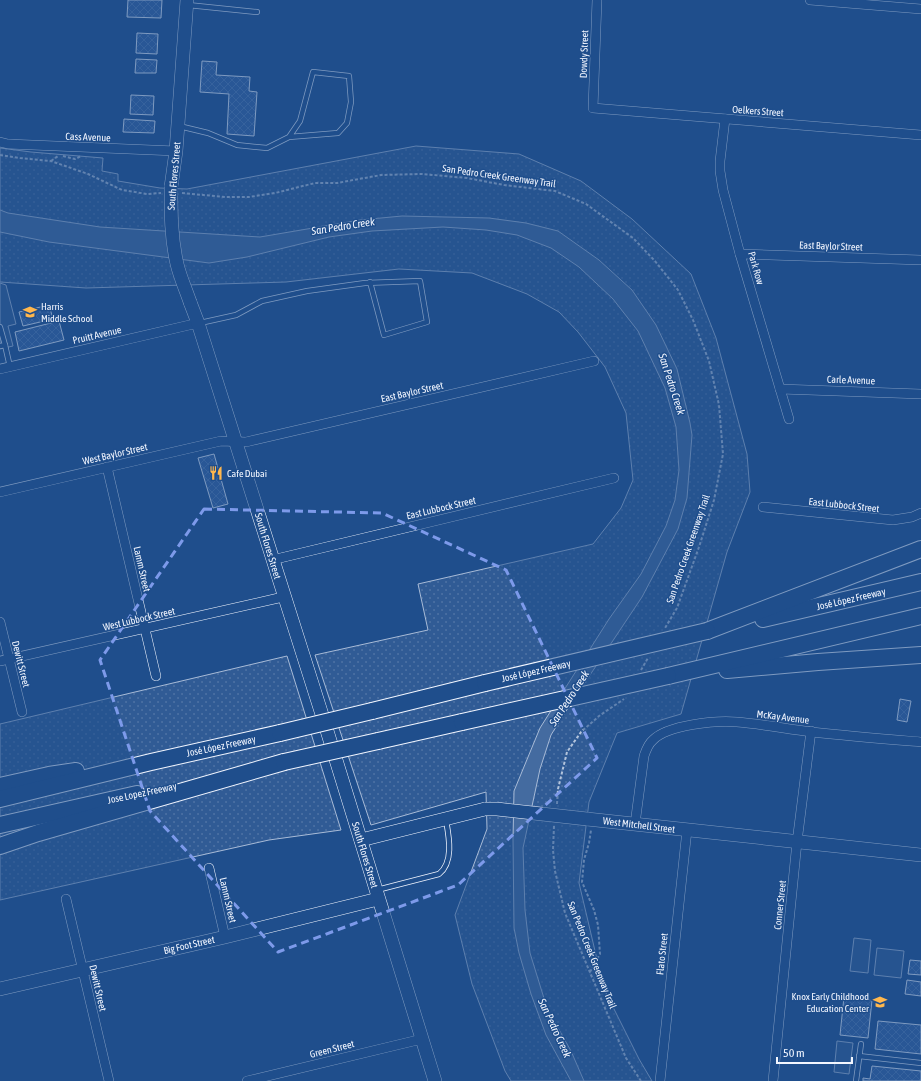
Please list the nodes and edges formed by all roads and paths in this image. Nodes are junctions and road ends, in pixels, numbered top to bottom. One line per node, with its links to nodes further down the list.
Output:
1 (597, 0): 6 (street, Dowdy Street)
2 (810, 0): 4 (street)
3 (186, 3): 5 (lane); 8 (main road, South Flores Street)
4 (921, 9)
5 (257, 12)
6 (593, 108): 7 (street, Oelkers Street)
7 (725, 119): 9 (street, Oelkers Street); 17 (street, Park Row)
8 (178, 125): 10 (lane); 12 (main road, South Flores Street)
9 (921, 135)
10 (290, 137): 10 (lane)
11 (0, 142): 12 (street, Cass Avenue)
12 (176, 151): 16 (main road, South Flores Street)
13 (84, 154): 15 (path)
14 (0, 155): 15 (path, San Pedro Creek Greenway Trail)
15 (51, 161): 16 (path, San Pedro Creek Greenway Trail)
16 (173, 191): 20 (main road, South Flores Street, bridge); 43 (path, San Pedro Creek Greenway Trail)
17 (740, 254): 18 (street, East Baylor Street); 26 (street, Park Row)
18 (921, 260)
19 (370, 282): 19 (lane); 20 (lane)
20 (198, 323): 24 (street, Pruitt Avenue); 29 (main road, South Flores Street)
21 (0, 327): 22 (lane)
22 (2, 346): 24 (lane)
23 (594, 361): 29 (street, East Baylor Street)
24 (10, 367): 25 (street, Pruitt Avenue)
25 (0, 369)
26 (780, 389): 27 (street, Carle Avenue); 28 (street, Park Row)
27 (921, 394)
28 (789, 419)
29 (234, 442): 30 (street, West Baylor Street); 36 (main road, South Flores Street)
30 (107, 467): 32 (street, West Baylor Street); 41 (street, Lamm Street)
31 (614, 478): 36 (street, East Lubbock Street)
32 (0, 492)
33 (763, 507): 34 (street, East Lubbock Street)
34 (921, 513)
35 (921, 549): 42 (highway)
36 (272, 560): 38 (main road, South Flores Street)
37 (921, 582): 42 (highway, José López Freeway)
38 (284, 597): 41 (street, West Lubbock Street); 65 (main road, South Flores Street)
39 (921, 616): 48 (highway)
40 (0, 622): 46 (street, Dewitt Street)
41 (145, 629): 46 (street, West Lubbock Street); 49 (street, Lamm Street)
42 (708, 631): 54 (highway, José López Freeway, bridge)
43 (662, 633)
44 (651, 653): 47 (path)
45 (921, 655): 48 (highway)
46 (4, 660): 51 (street, Dewitt Street)
47 (639, 673)
48 (673, 675): 55 (highway, bridge)
49 (156, 676)
50 (628, 693): 58 (path)
51 (22, 712)
52 (811, 731): 53 (street, McKay Avenue); 62 (street, McKay Avenue); 66 (street, Conner Street)
53 (921, 742)
54 (151, 762): 56 (highway); 57 (highway)
55 (284, 762): 63 (highway, Jose Lopez Freeway); 67 (highway)
56 (0, 786)
57 (0, 799)
58 (556, 810)
59 (446, 819): 61 (main road, West Mitchell Street, bridge); 65 (main road, West Mitchell Street); 70 (lane)
60 (555, 824): 74 (path, San Pedro Creek Greenway Trail)
61 (589, 824): 62 (main road, West Mitchell Street); 74 (path)
62 (635, 824): 64 (main road, West Mitchell Street)
63 (0, 825)
64 (687, 830): 66 (main road, West Mitchell Street); 84 (street, Flato Street)
65 (360, 840): 70 (main road, South Flores Street)
66 (797, 842): 68 (main road, West Mitchell Street); 85 (street, Conner Street)
67 (0, 846)
68 (921, 855)
69 (209, 868): 72 (street, Lamm Street)
70 (377, 895): 72 (main road, Big Foot Street); 76 (main road, South Flores Street)
71 (66, 899): 73 (street, Dewitt Street)
72 (225, 937): 73 (main road, Big Foot Street)
73 (83, 970): 75 (main road, Big Foot Street); 80 (street, Dewitt Street)
74 (590, 972): 83 (path, San Pedro Creek Greenway Trail)
75 (0, 989)
76 (422, 1039): 81 (street, Green Street); 82 (main road, South Flores Street)
77 (861, 1044): 78 (lane)
78 (859, 1056): 79 (lane); 86 (lane)
79 (921, 1063)
80 (109, 1081)
81 (247, 1081)
82 (435, 1081)
83 (641, 1081)
84 (660, 1081)
85 (773, 1081)
86 (856, 1081)

